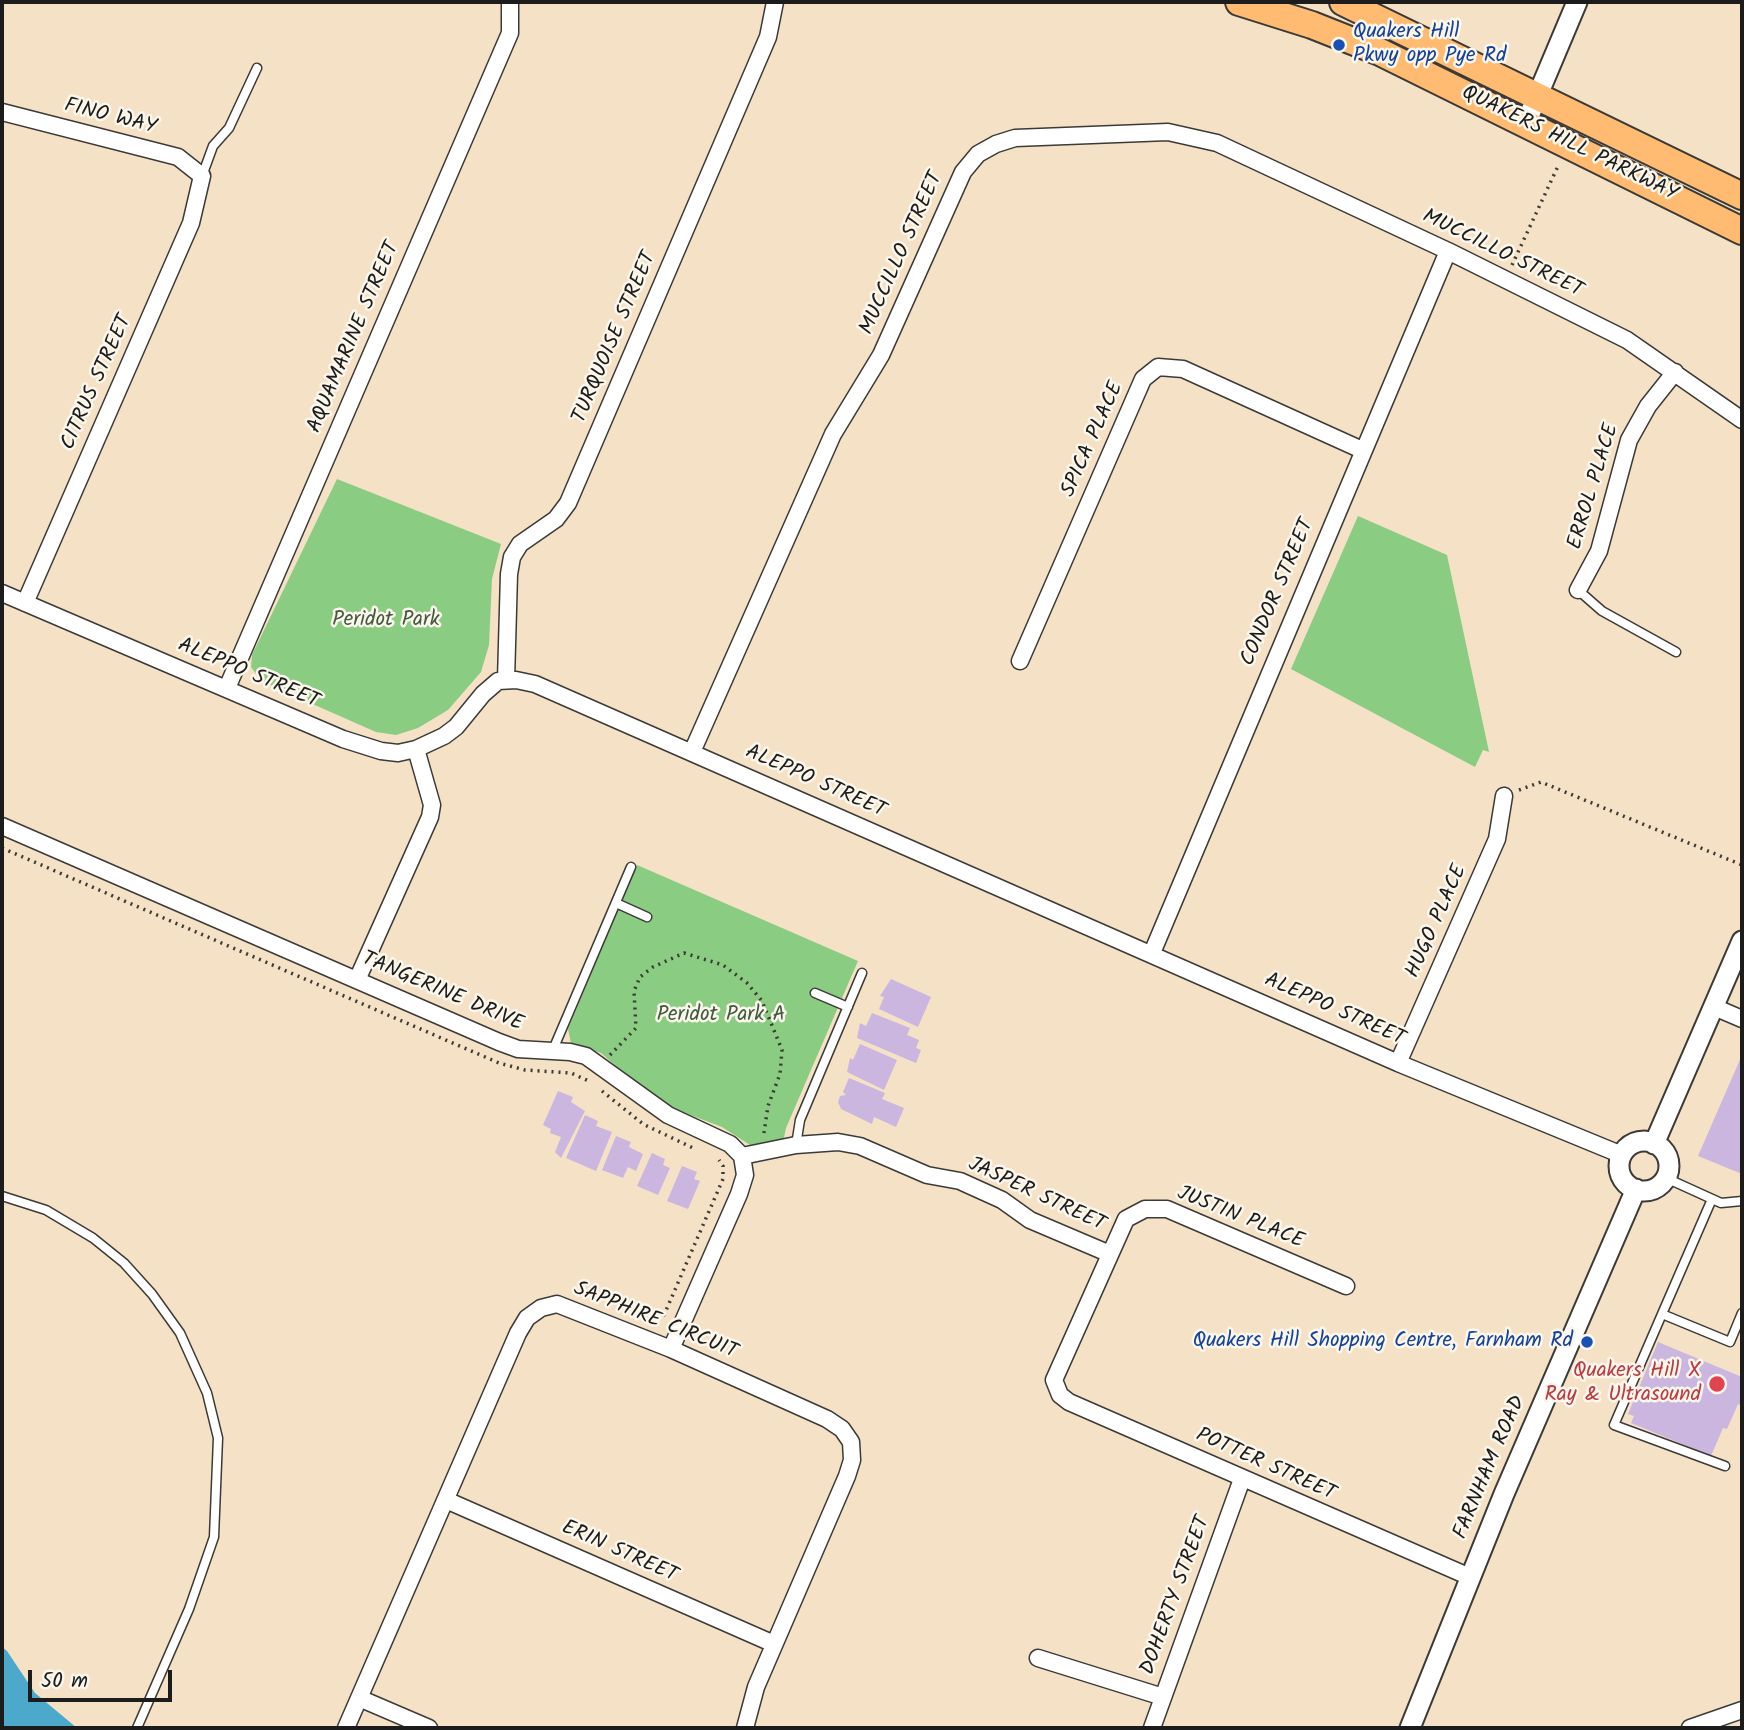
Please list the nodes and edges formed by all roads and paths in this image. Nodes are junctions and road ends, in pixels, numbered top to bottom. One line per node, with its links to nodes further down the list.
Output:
1 (510, 2): 25 (street, AQUAMARINE STREET)
2 (775, 2): 24 (street, TURQUOISE STREET)
3 (1239, 2): 9 (main road, QUAKERS HILL PARKWAY)
4 (1343, 2): 7 (main road, QUAKERS HILL PARKWAY)
5 (1577, 2): 7 (street)
6 (257, 68): 11 (lane)
7 (1538, 94): 9 (street); 12 (main road, QUAKERS HILL PARKWAY)
8 (2, 112): 11 (street, FINO WAY)
9 (1526, 123): 13 (main road, QUAKERS HILL PARKWAY)
10 (1560, 160): 15 (path)
11 (202, 176): 21 (street, CITRUS STREET)
12 (1742, 196)
13 (1742, 231)
14 (1448, 251): 15 (street, MUCCILLO STREET); 18 (street, CONDOR STREET); 27 (street, MUCCILLO STREET)
15 (1505, 279): 16 (street, MUCCILLO STREET)
16 (1675, 372): 17 (street, MUCCILLO STREET); 19 (street, ERROL PLACE)
17 (1742, 420)
18 (1362, 450): 23 (street, SPICA PLACE); 36 (street, CONDOR STREET)
19 (1578, 590): 22 (lane, ERROL PLACE)
20 (2, 593): 21 (street, ALEPPO STREET)
21 (25, 603): 25 (street, ALEPPO STREET)
22 (1676, 652)
23 (1020, 661)
24 (506, 680): 26 (street, ALEPPO STREET); 27 (street, ALEPPO STREET)
25 (227, 688): 26 (street, ALEPPO STREET)
26 (416, 749): 38 (street)
27 (692, 752): 36 (street, ALEPPO STREET)
28 (1504, 796): 31 (path); 44 (street, HUGO PLACE)
29 (2, 826): 38 (street, TANGERINE DRIVE)
30 (2, 848): 48 (path)
31 (1742, 865)
32 (631, 867): 33 (lane)
33 (616, 903): 34 (lane); 43 (lane)
34 (646, 917)
35 (1742, 942): 41 (street)
36 (1152, 953): 44 (street, ALEPPO STREET)
37 (862, 972): 40 (lane)
38 (357, 979): 43 (street, TANGERINE DRIVE)
39 (816, 993): 40 (lane)
40 (848, 1007): 47 (lane)
41 (1714, 1007): 42 (street); 46 (street)
42 (1742, 1018)
43 (552, 1052): 45 (street, TANGERINE DRIVE)
44 (1398, 1063): 51 (street, ALEPPO STREET)
45 (600, 1065): 49 (path); 52 (street, TANGERINE DRIVE)
46 (1654, 1144): 51 (street); 53 (street)
47 (796, 1146): 49 (street, JASPER STREET); 58 (street, JASPER STREET)
48 (700, 1150)
49 (762, 1153): 52 (street, JASPER STREET)
50 (714, 1155): 62 (path)
51 (1622, 1155): 54 (street)
52 (742, 1156): 63 (street)
53 (1666, 1178): 54 (street); 56 (lane)
54 (1636, 1189): 68 (street, FARNHAM ROAD)
55 (2, 1196): 74 (lane)
56 (1712, 1199): 57 (lane); 61 (lane)
57 (1742, 1201)
58 (1110, 1254): 59 (street, JUSTIN PLACE); 64 (street, JUSTIN PLACE)
59 (1346, 1286)
60 (1742, 1312): 61 (lane)
61 (1662, 1314): 65 (lane)
62 (644, 1322)
63 (670, 1349): 67 (street, SAPPHIRE CIRCUIT); 69 (street, SAPPHIRE CIRCUIT)
64 (1054, 1380): 66 (street, POTTER STREET)
65 (1725, 1466)
66 (1242, 1479): 68 (street, POTTER STREET); 71 (street, DOHERTY STREET)
67 (446, 1500): 69 (street, ERIN STREET); 72 (street, SAPPHIRE CIRCUIT)
68 (1470, 1577): 79 (street, FARNHAM ROAD)
69 (774, 1644): 77 (street, SAPPHIRE CIRCUIT)
70 (1038, 1658): 71 (street)
71 (1163, 1697): 78 (street, DOHERTY STREET)
72 (359, 1698): 75 (street, SAPPHIRE CIRCUIT); 76 (street)
73 (1742, 1710): 80 (street)
74 (137, 1728)
75 (346, 1728)
76 (429, 1728)
77 (745, 1728)
78 (1152, 1728)
79 (1410, 1728)
80 (1689, 1728)

